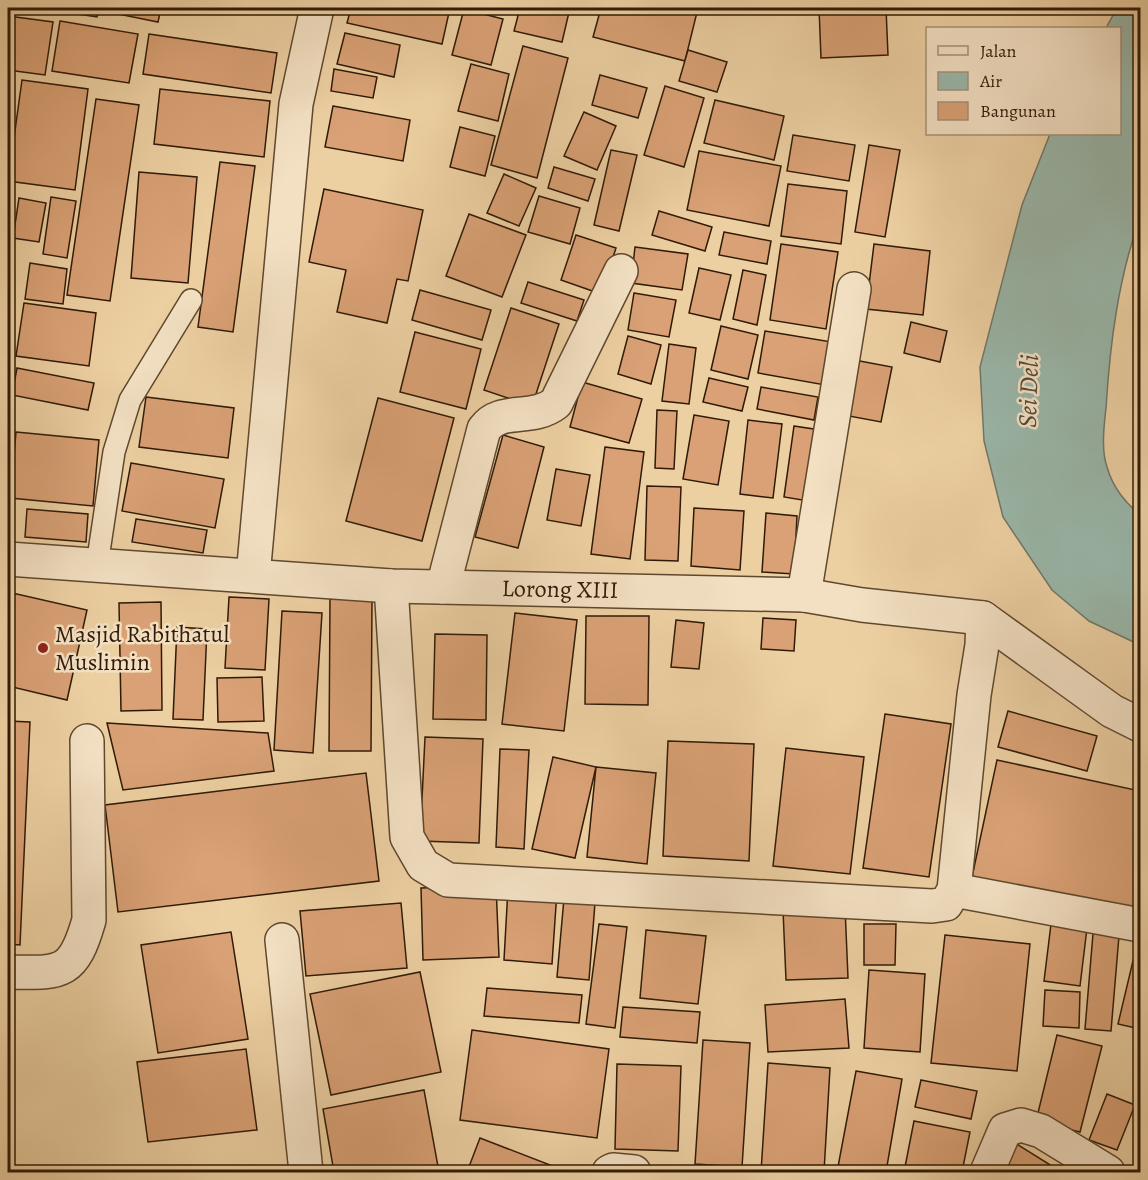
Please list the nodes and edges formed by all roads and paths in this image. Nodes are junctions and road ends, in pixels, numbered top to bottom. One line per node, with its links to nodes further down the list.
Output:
1 (317, 8): 7 (street)
2 (621, 271): 9 (street)
3 (854, 289): 10 (street)
4 (190, 300): 6 (lane)
5 (8, 559): 6 (street, Lorong XIII)
6 (97, 565): 7 (street, Lorong XIII)
7 (253, 576): 8 (street, Lorong XIII)
8 (391, 585): 9 (street, Lorong XIII); 14 (street)
9 (443, 586): 10 (street, Lorong XIII)
10 (804, 595): 11 (street, Lorong XIII)
11 (983, 618): 12 (street); 14 (street)
12 (1140, 725)
13 (87, 741): 17 (street)
14 (954, 890): 15 (street)
15 (1140, 925)
16 (282, 940): 18 (street)
17 (8, 972)
18 (306, 1173)
19 (609, 1173): 20 (street)
20 (634, 1173)
21 (987, 1173): 22 (street)
22 (1108, 1173)

